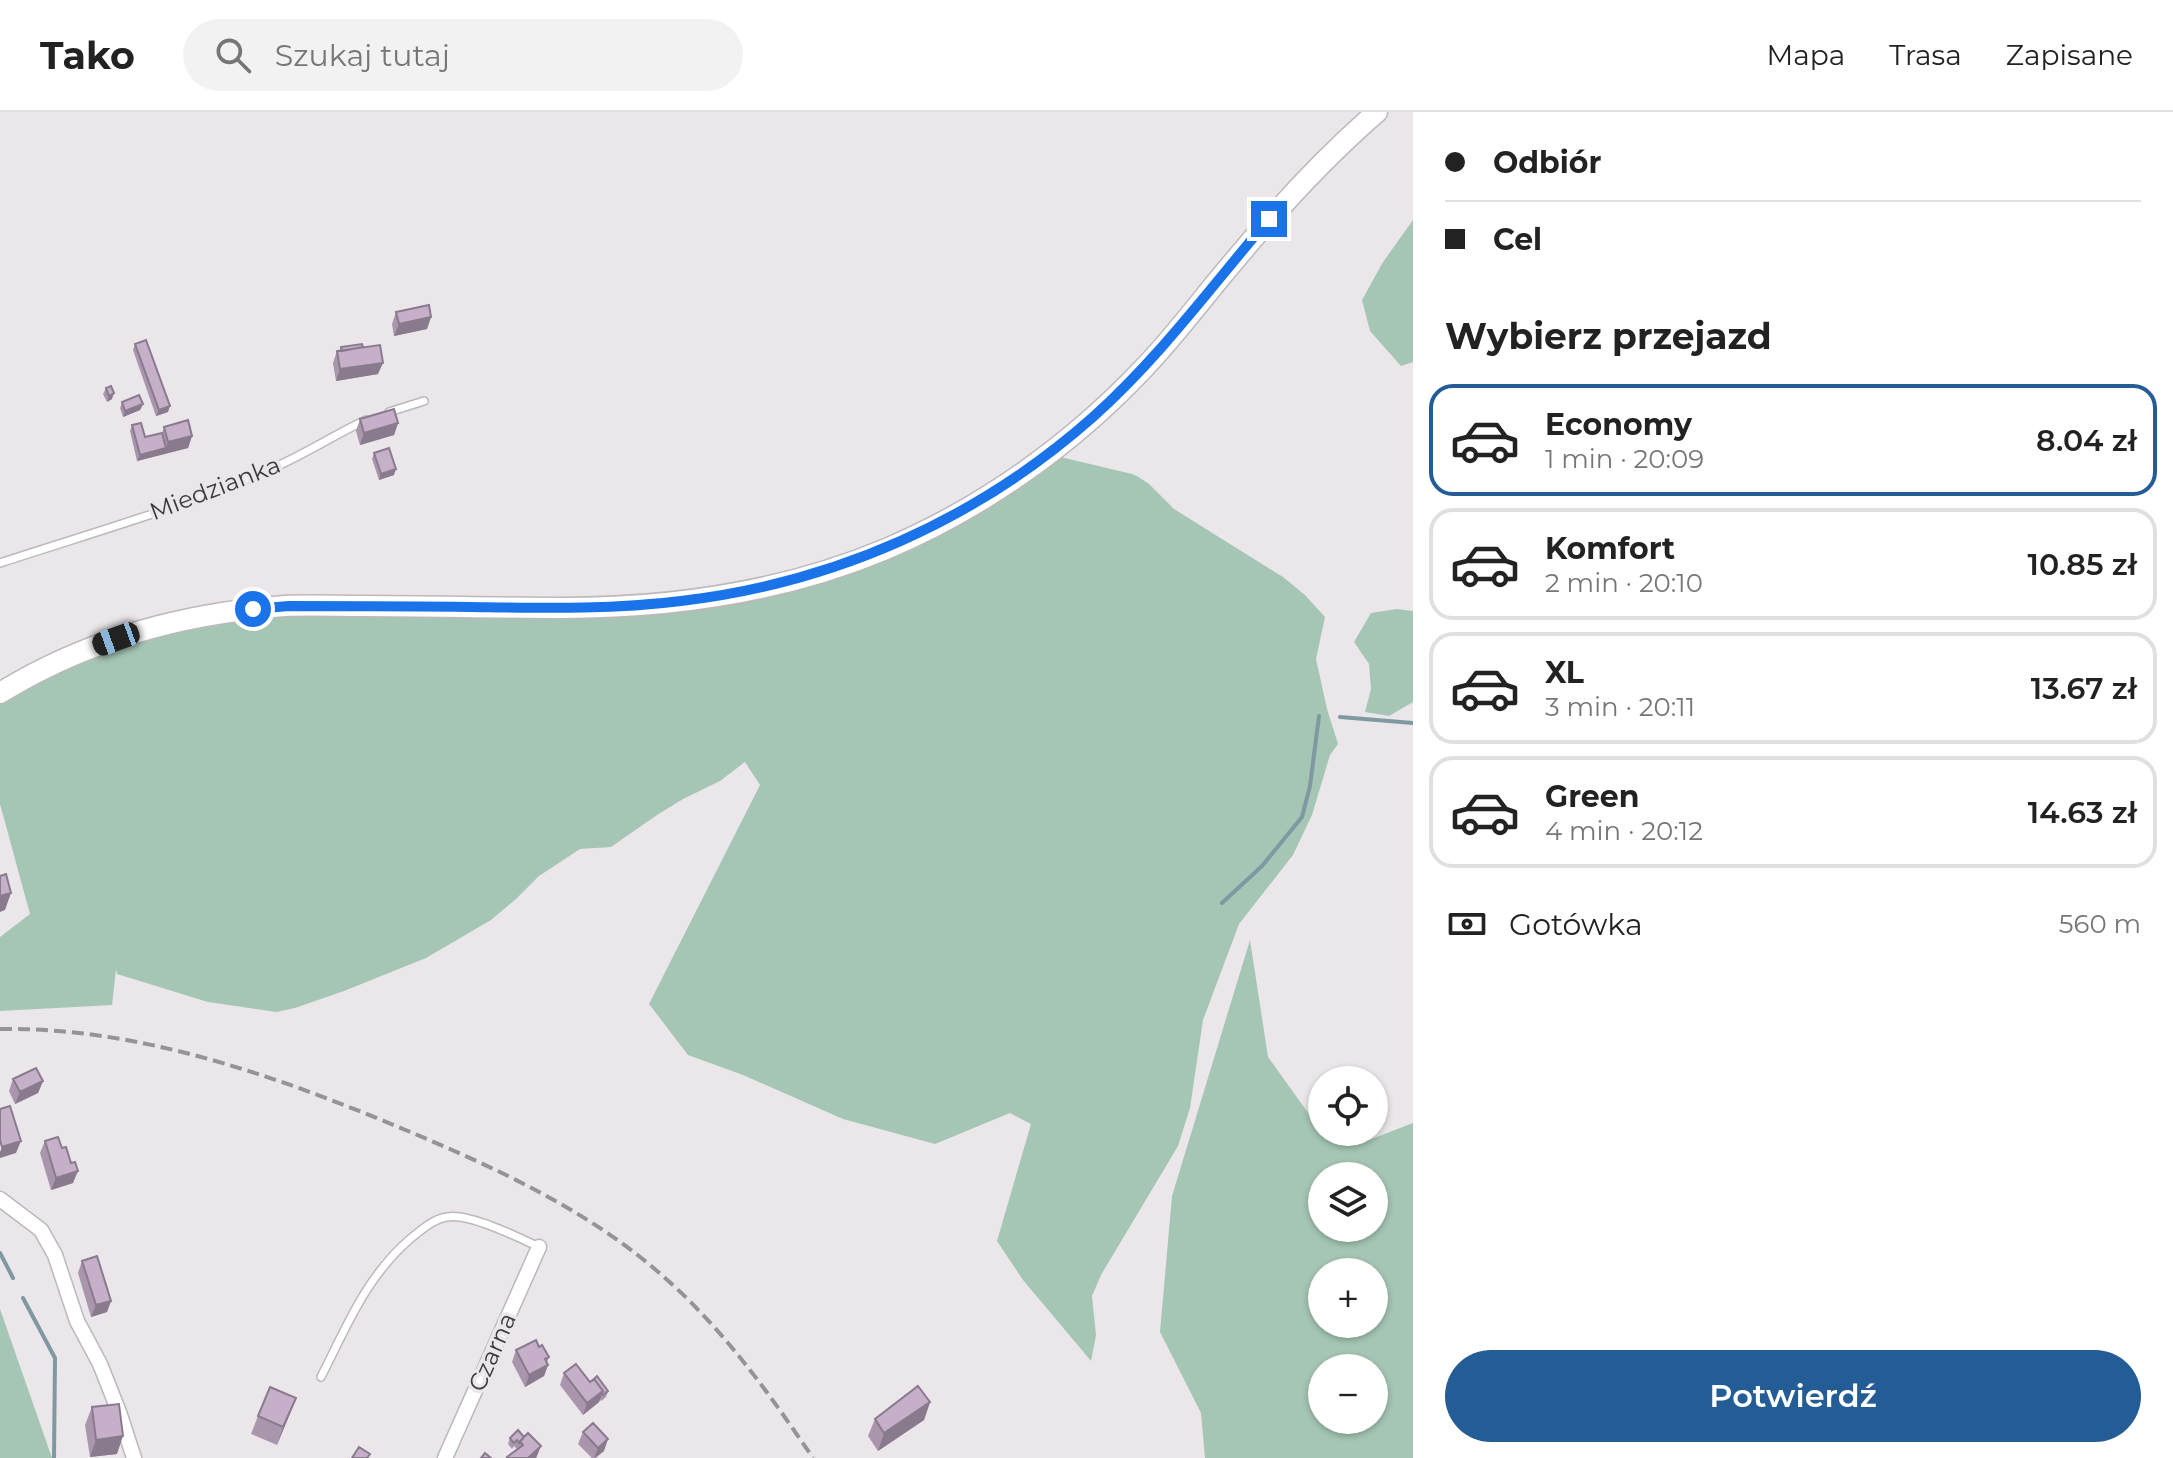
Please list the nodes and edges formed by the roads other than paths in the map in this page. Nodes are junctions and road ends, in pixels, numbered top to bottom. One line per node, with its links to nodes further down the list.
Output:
1 (1377, 112): 6 (main road)
2 (424, 401): 3 (lane)
3 (382, 415)
4 (368, 419): 5 (lane, Miedzianka)
5 (0, 563)
6 (0, 693)
7 (0, 1199): 10 (street)
8 (539, 1247): 9 (lane); 11 (street, Czarna)
9 (321, 1377)
10 (134, 1458)
11 (445, 1458)

